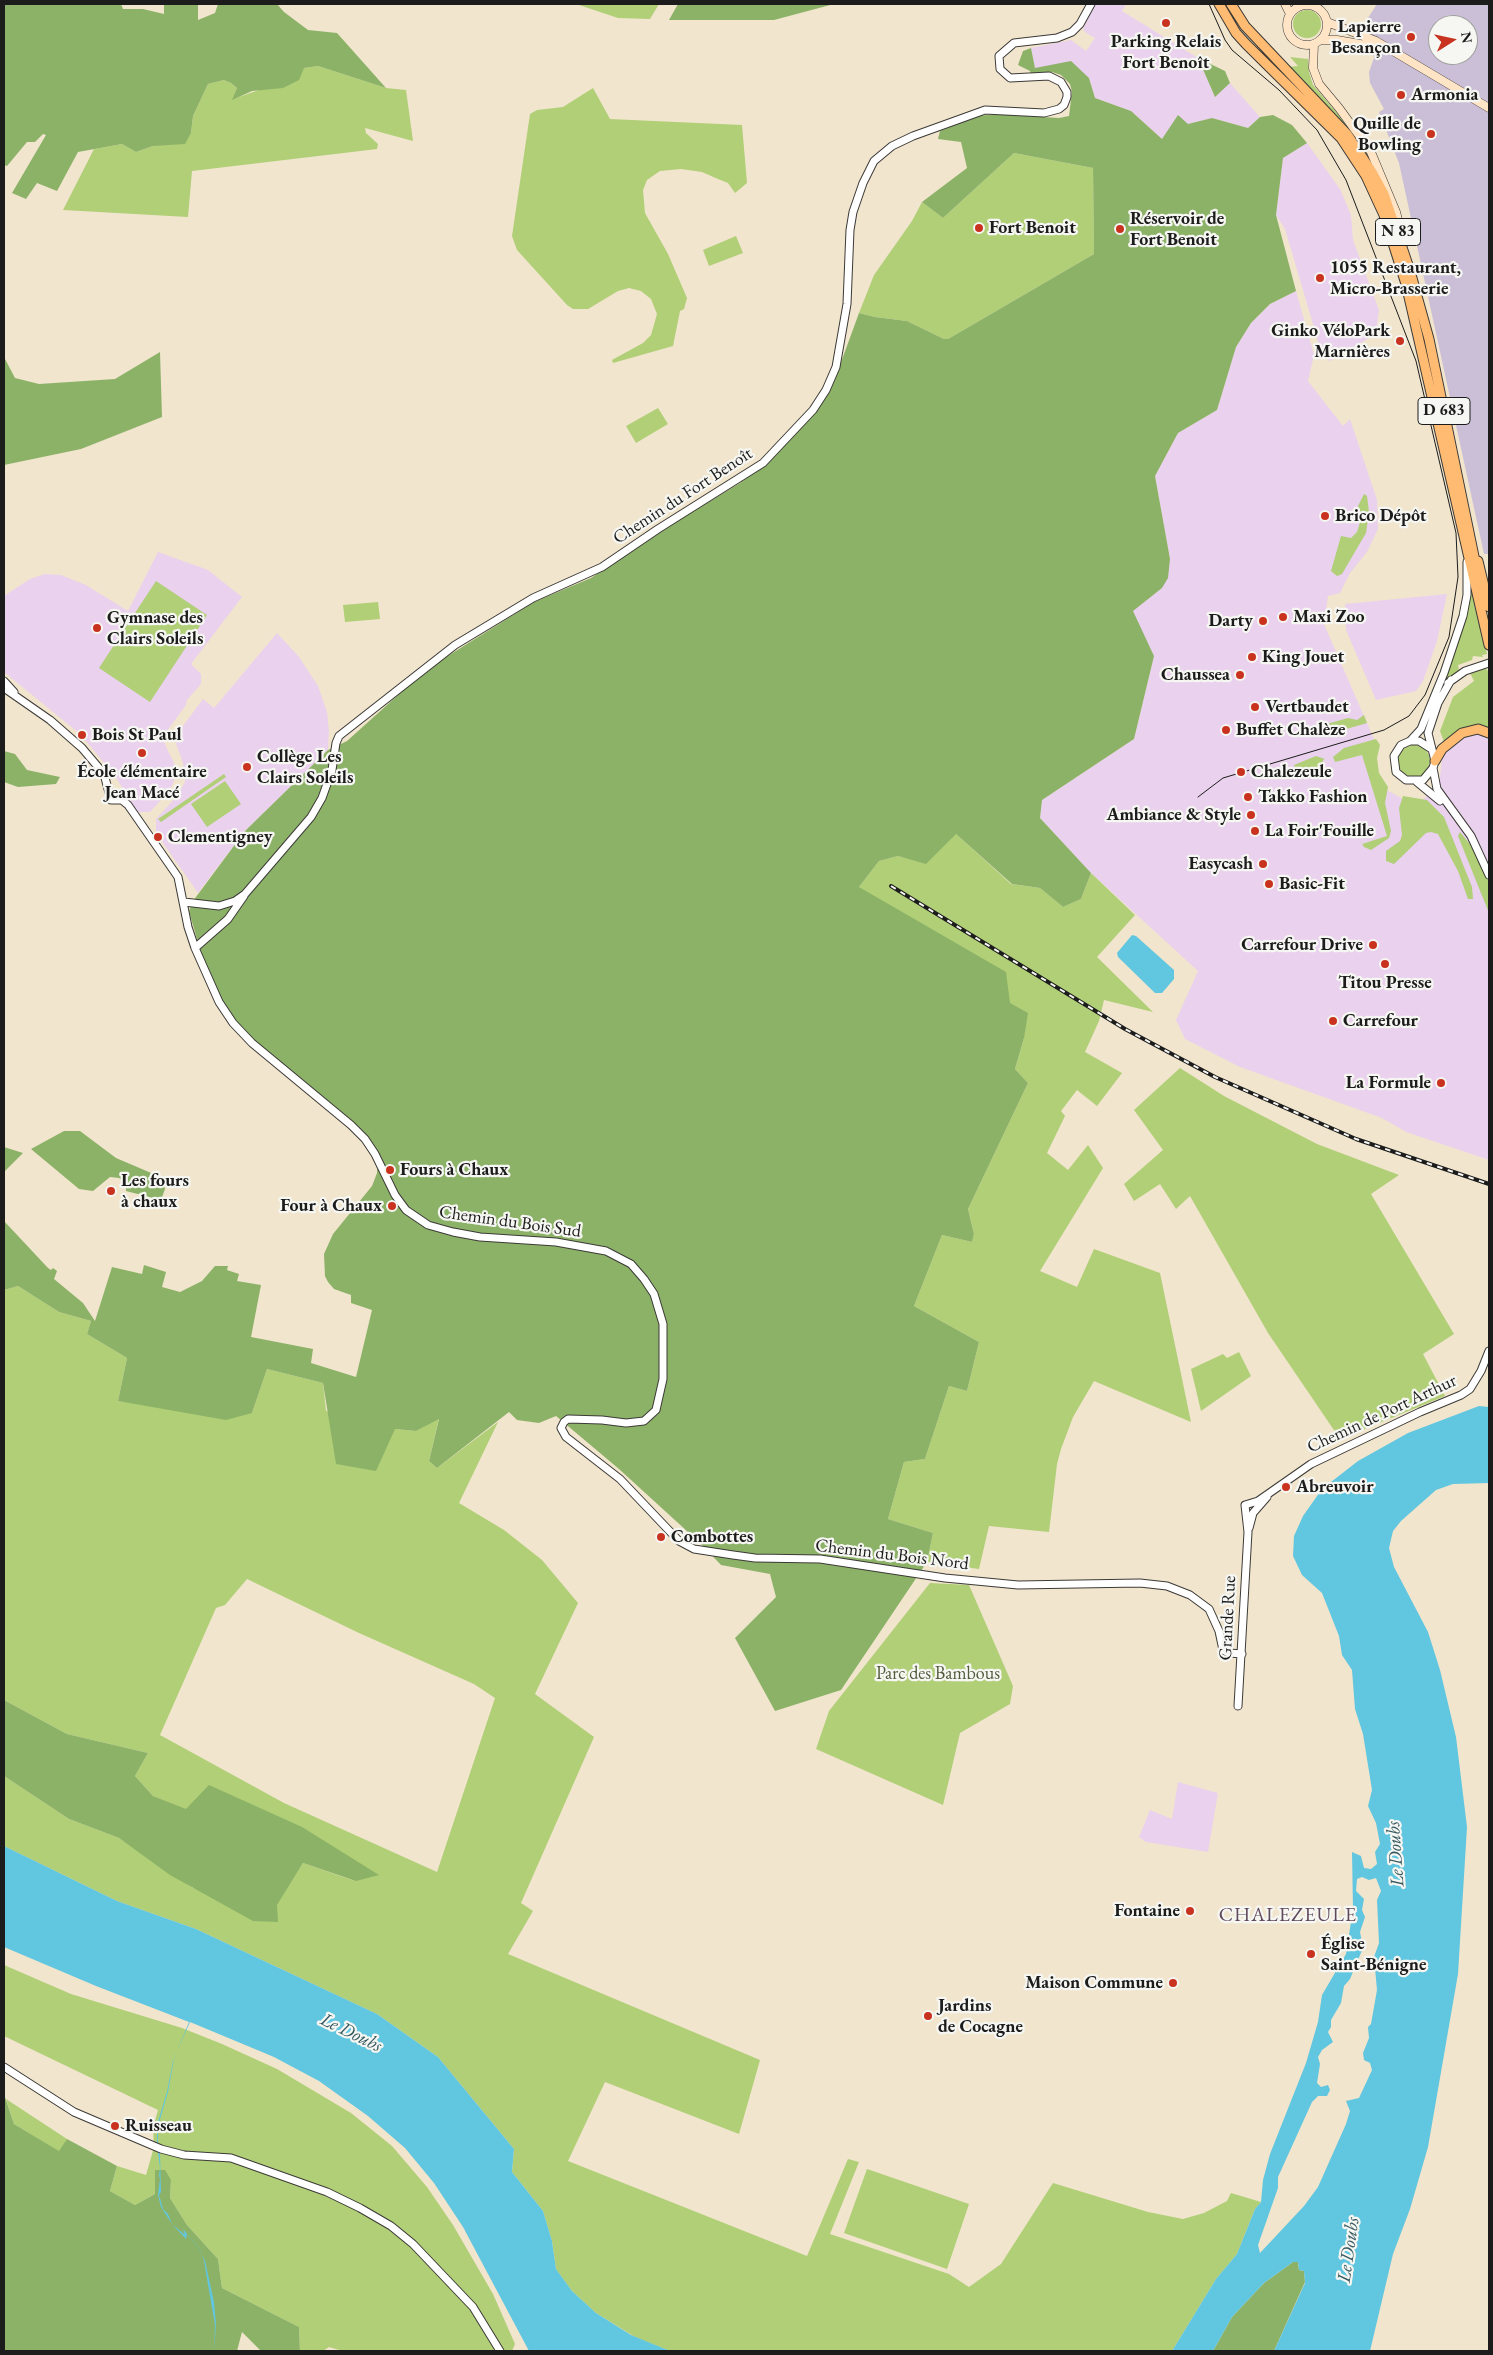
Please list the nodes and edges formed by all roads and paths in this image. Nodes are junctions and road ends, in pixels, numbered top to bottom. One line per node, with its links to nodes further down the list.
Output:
1 (1091, 4): 32 (street, Chemin du Fort Benoît)
2 (1219, 4): 12 (main road, D 683)
3 (1226, 4): 12 (main road)
4 (1231, 4): 13 (main road, N 83)
5 (1285, 4): 7 (main road)
6 (1305, 4): 7 (main road); 8 (main road)
7 (1290, 14): 9 (main road)
8 (1327, 22): 9 (main road); 10 (main road)
9 (1317, 42): 10 (main road); 13 (main road, D 683)
10 (1388, 49): 11 (main road)
11 (1489, 108)
12 (1341, 138): 14 (main road, D 683)
13 (1410, 271): 15 (main road, D 683)
14 (1460, 520): 18 (main road, D 683); 24 (street)
15 (1474, 552): 16 (main road); 17 (main road, D 683)
16 (1489, 607)
17 (1489, 626)
18 (1489, 645)
19 (1489, 663): 20 (street)
20 (1452, 680): 24 (street); 27 (street)
21 (4, 681): 23 (street)
22 (4, 688): 23 (street)
23 (20, 698): 33 (street, Chemin du Bois Sud)
24 (1428, 712): 26 (street)
25 (1489, 733): 28 (main road)
26 (1410, 741): 27 (street); 29 (street)
27 (1430, 749): 28 (street)
28 (1434, 764): 29 (street); 30 (street)
29 (1417, 782): 30 (street)
30 (1477, 850): 31 (street)
31 (1489, 875)
32 (245, 894): 33 (street); 34 (street)
33 (184, 902): 34 (street, Chemin du Bois Sud)
34 (195, 948): 36 (street, Chemin du Bois Sud)
35 (1489, 1351): 37 (street, Chemin de Port Arthur)
36 (568, 1420): 38 (street, Chemin du Bois Nord)
37 (1252, 1509): 38 (street, Grande Rue)
38 (1242, 1654): 39 (street, Grande Rue)
39 (1238, 1706)
40 (4, 2067): 41 (street)
41 (500, 2351)

